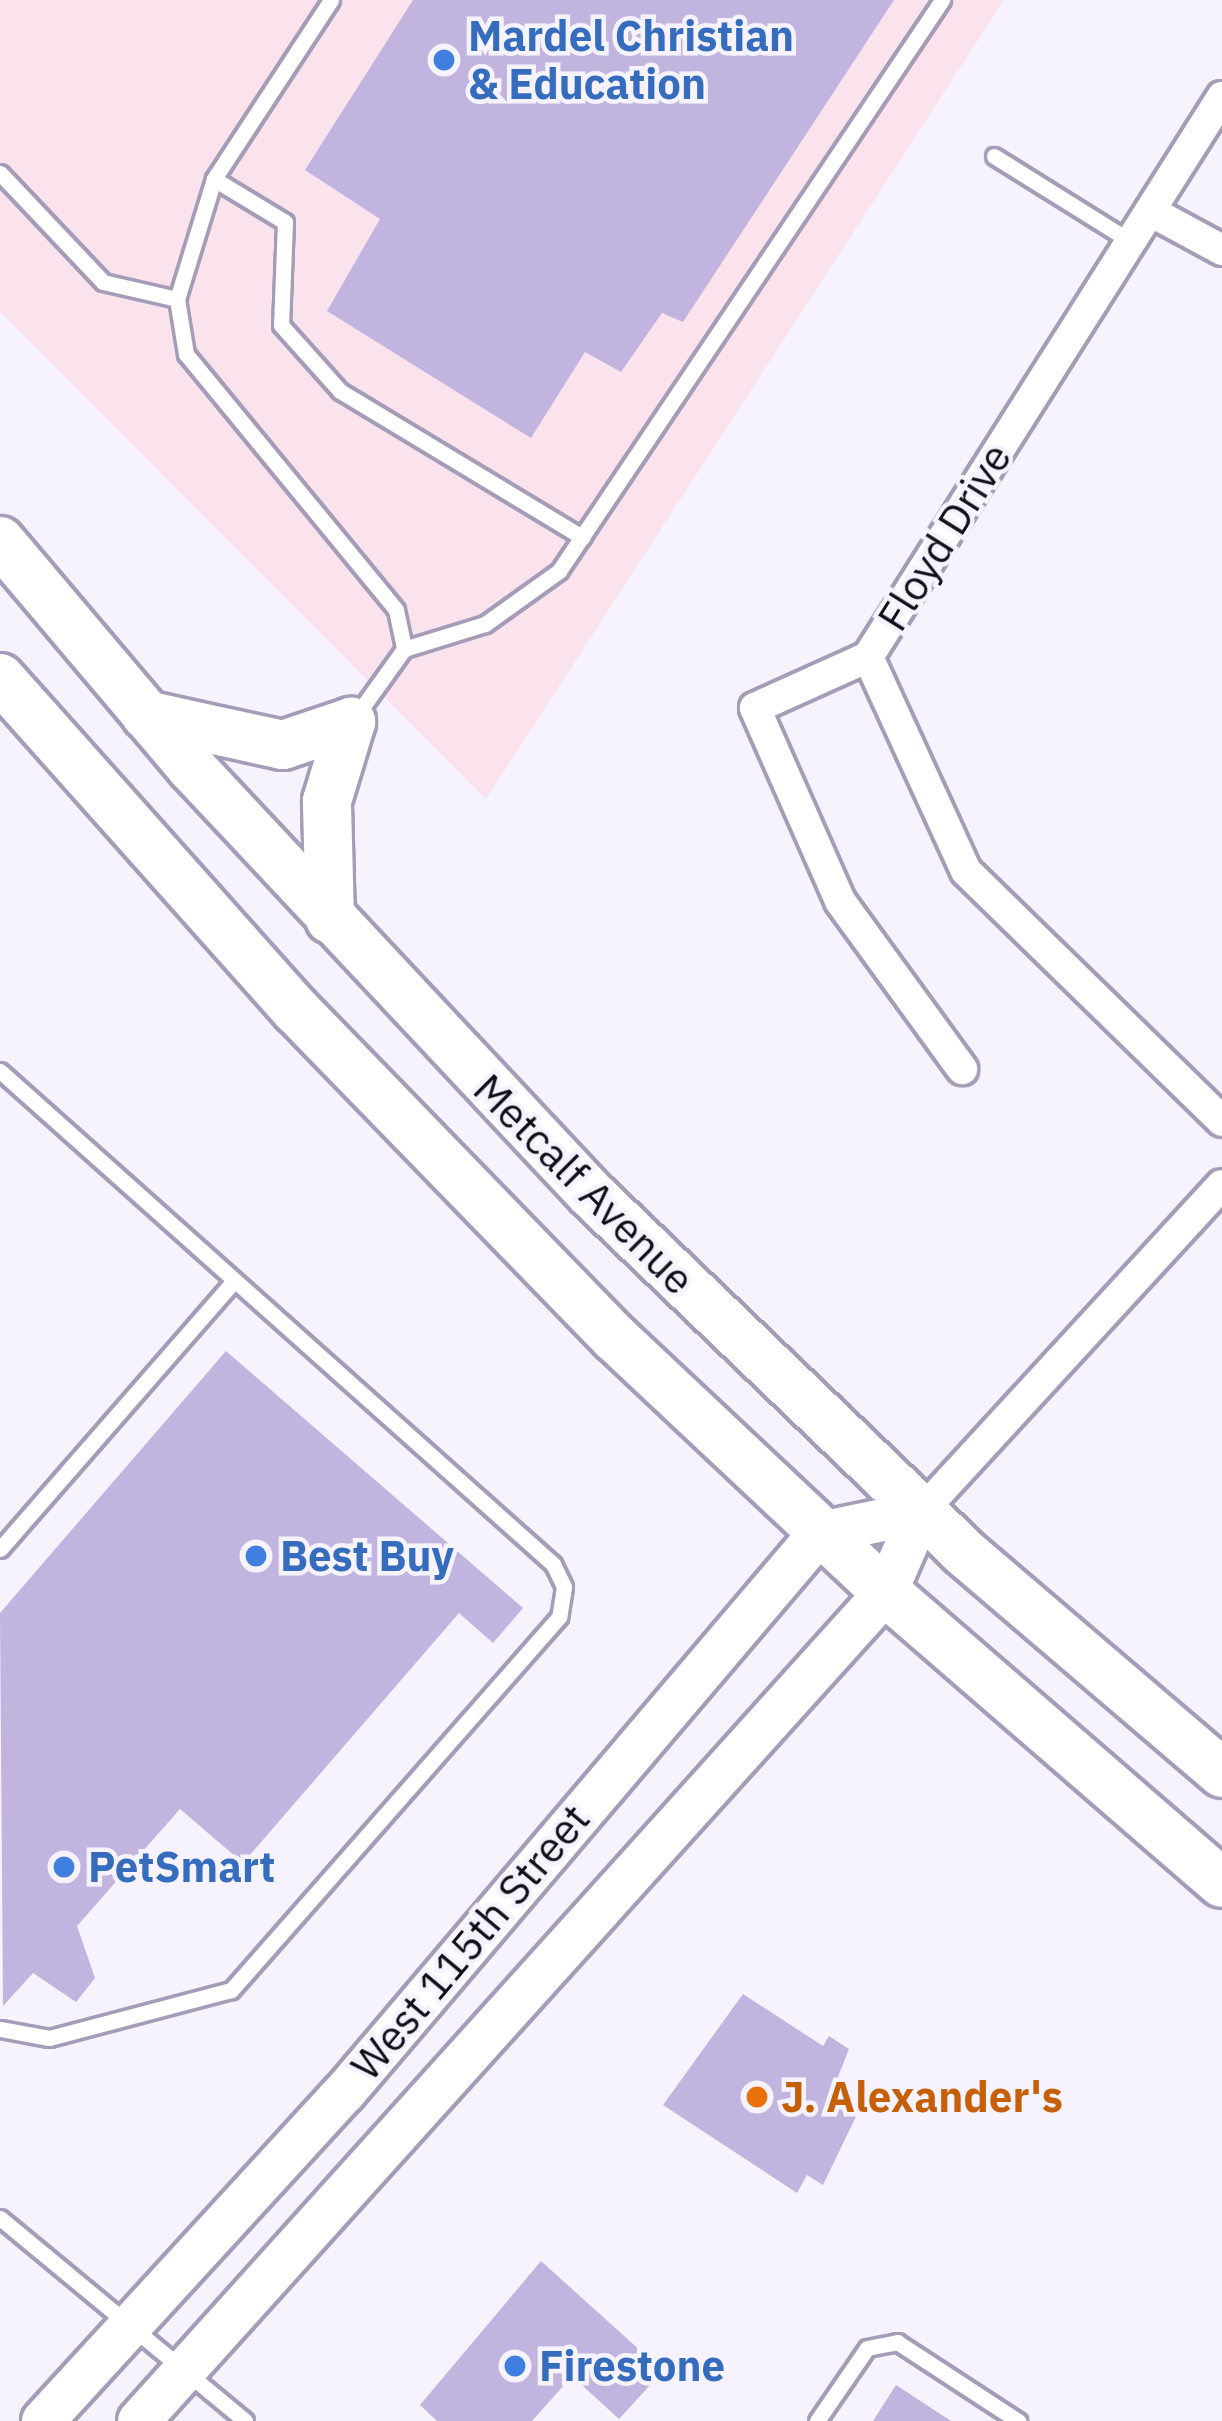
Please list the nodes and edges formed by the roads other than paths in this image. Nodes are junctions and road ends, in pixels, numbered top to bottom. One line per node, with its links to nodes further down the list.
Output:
1 (332, 0): 6 (lane)
2 (941, 0): 11 (lane)
3 (1222, 98): 7 (street, Floyd Drive)
4 (994, 156): 8 (lane)
5 (0, 172): 10 (lane)
6 (214, 179): 10 (lane); 11 (lane)
7 (1150, 211): 8 (street, Floyd Drive); 9 (street)
8 (1130, 242): 14 (street, Floyd Drive)
9 (1222, 250)
10 (177, 299): 13 (lane)
11 (581, 537): 13 (lane)
12 (0, 541): 16 (main road, Metcalf Avenue)
13 (404, 650): 17 (lane)
14 (868, 657): 19 (street); 21 (street, Floyd Drive)
15 (0, 678): 25 (main road, Metcalf Avenue)
16 (146, 715): 17 (main road); 18 (main road, Metcalf Avenue)
17 (351, 722): 18 (main road)
18 (330, 919): 24 (main road, Metcalf Avenue)
19 (962, 1069)
20 (0, 1071): 23 (lane)
21 (1222, 1121)
22 (1222, 1185): 24 (street, West 115th Street)
23 (234, 1280): 26 (lane); 30 (lane)
24 (921, 1512): 25 (street); 27 (street, West 115th Street); 28 (main road, Metcalf Avenue)
25 (820, 1533): 27 (main road, Metcalf Avenue); 32 (street, West 115th Street)
26 (0, 1549)
27 (886, 1592): 29 (main road, Metcalf Avenue); 33 (street, West 115th Street)
28 (1222, 1773)
29 (1222, 1883)
30 (0, 2029)
31 (0, 2218): 32 (lane)
32 (127, 2330): 33 (lane); 34 (street, West 115th Street)
33 (183, 2374): 35 (street, West 115th Street); 36 (lane)
34 (44, 2421)
35 (139, 2421)
36 (244, 2421)
37 (817, 2421): 38 (lane)
38 (1018, 2421)

